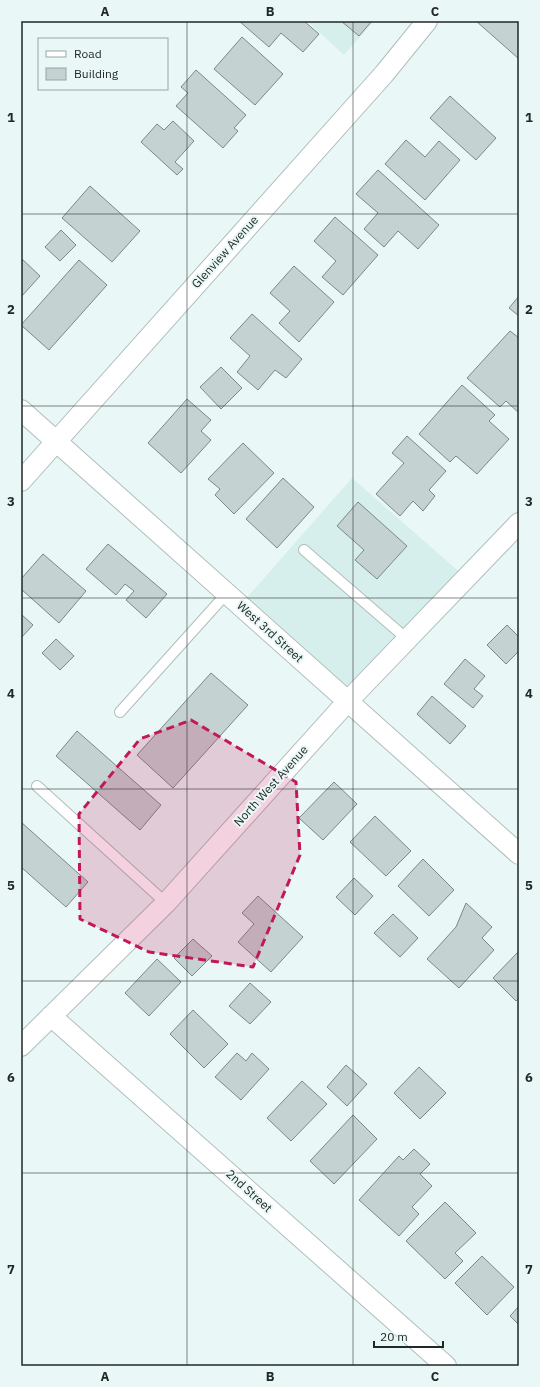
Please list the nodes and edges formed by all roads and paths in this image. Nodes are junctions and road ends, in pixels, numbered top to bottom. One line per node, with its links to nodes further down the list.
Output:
1 (428, 21): 3 (street, Glenview Avenue)
2 (21, 410): 3 (street, West 3rd Street)
3 (56, 441): 4 (street, Glenview Avenue); 7 (street, West 3rd Street)
4 (21, 481)
5 (519, 523): 8 (street, North West Avenue)
6 (304, 550): 8 (lane)
7 (227, 593): 9 (street, West 3rd Street); 10 (lane)
8 (407, 639): 9 (street, North West Avenue)
9 (347, 702): 12 (street, West 3rd Street); 13 (street, North West Avenue)
10 (120, 712)
11 (37, 786): 13 (lane)
12 (519, 854)
13 (166, 903): 14 (street, North West Avenue)
14 (51, 1016): 15 (street, North West Avenue); 16 (street, 2nd Street)
15 (21, 1046)
16 (446, 1366)

